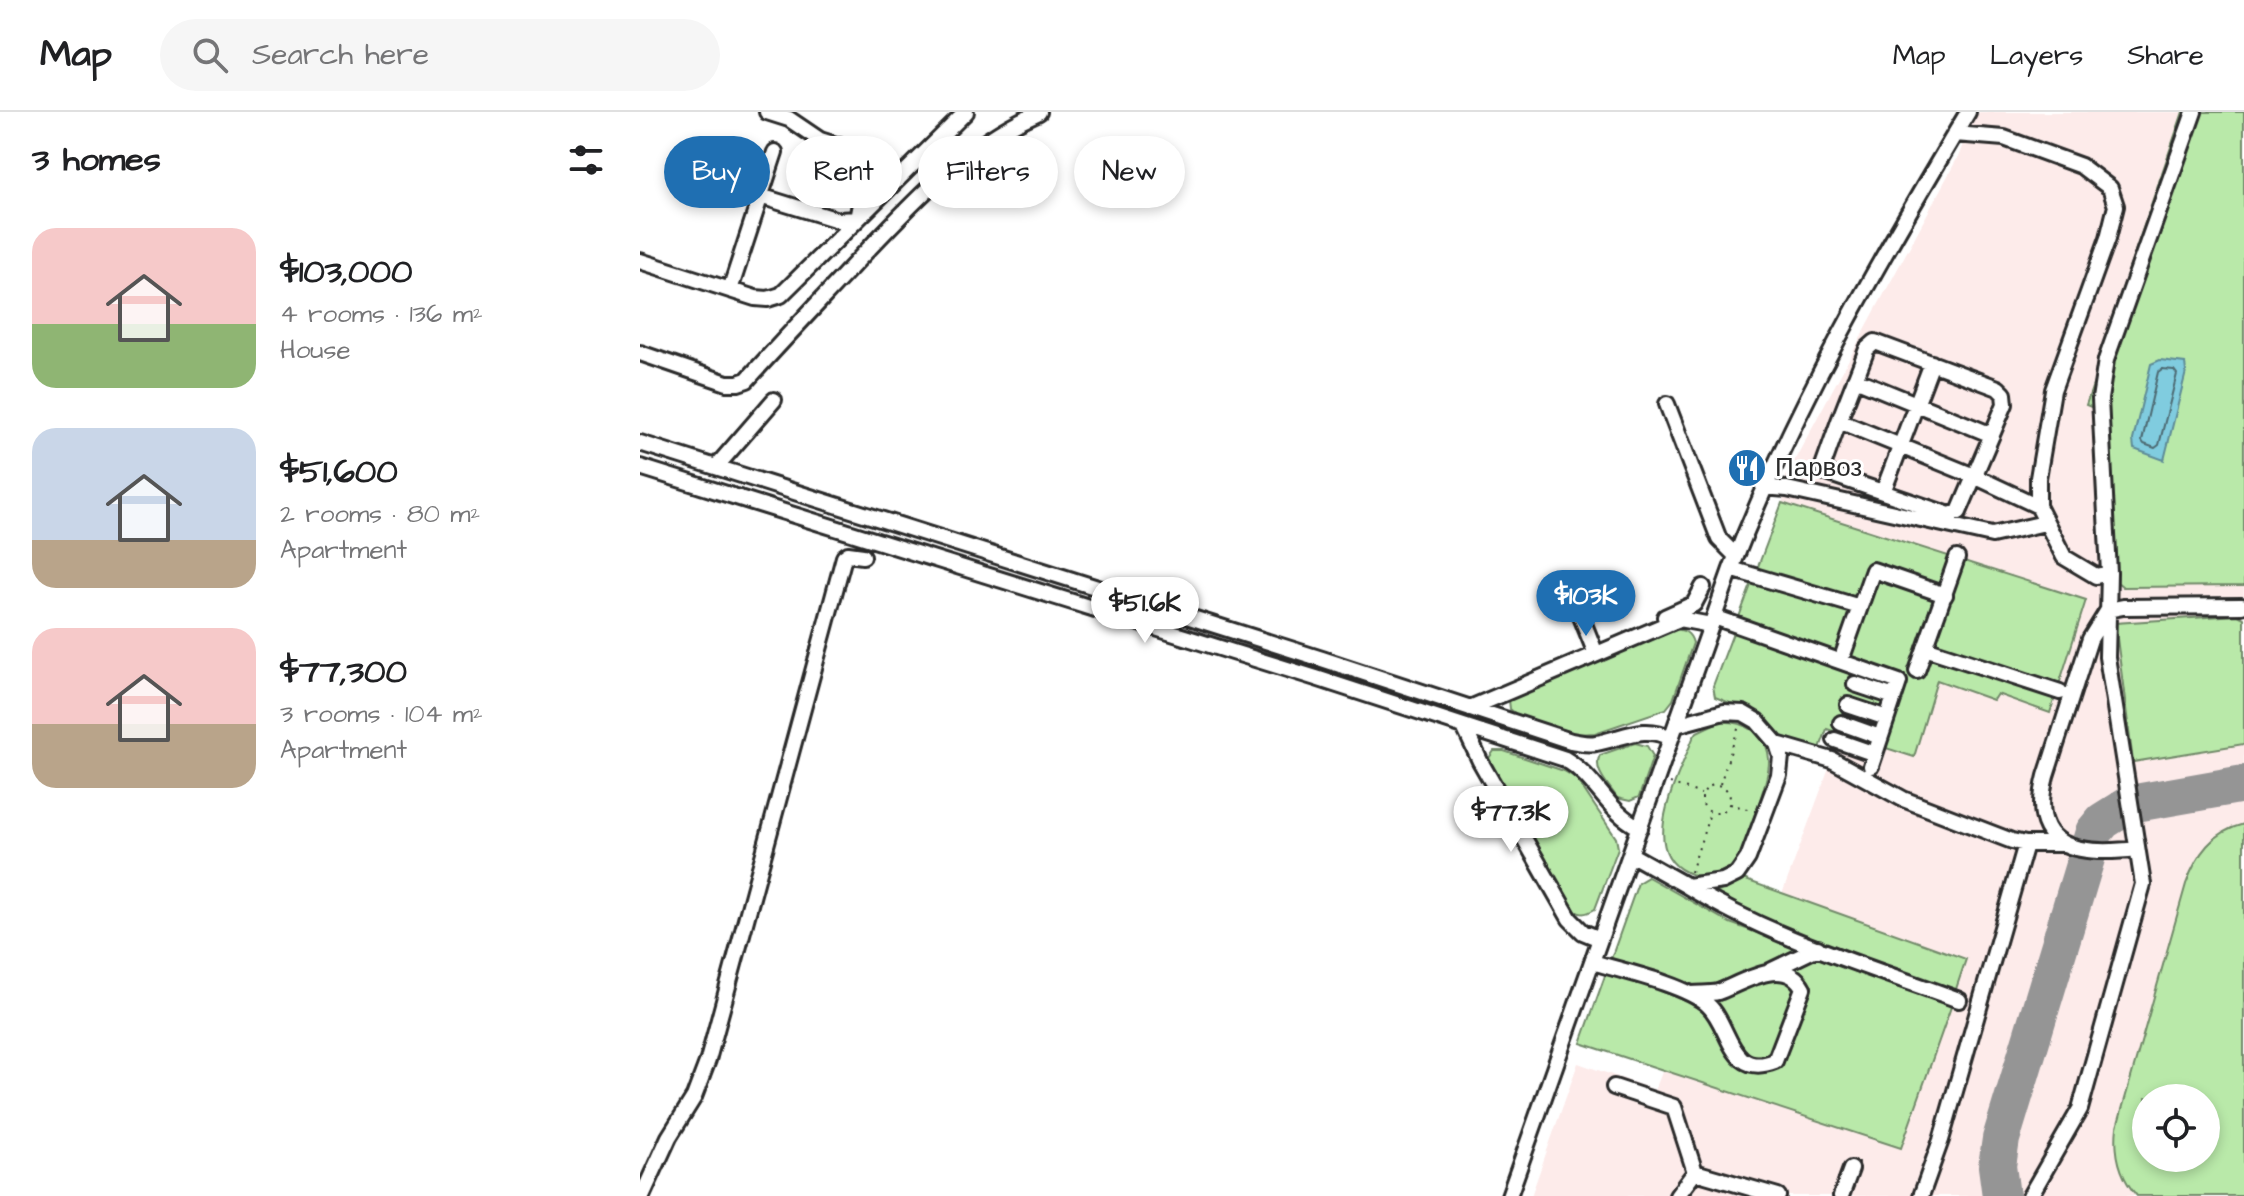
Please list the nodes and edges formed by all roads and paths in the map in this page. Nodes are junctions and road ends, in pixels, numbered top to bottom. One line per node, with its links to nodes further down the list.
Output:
1 (767, 112): 11 (street)
2 (966, 112): 11 (street)
3 (1039, 112): 14 (street)
4 (1968, 112): 6 (street)
5 (2194, 112): 34 (street)
6 (1955, 134): 27 (street); 29 (street)
7 (775, 152): 8 (street)
8 (770, 167)
9 (770, 199): 11 (street)
10 (756, 208): 13 (street)
11 (857, 219): 13 (street)
12 (640, 261): 13 (street)
13 (730, 290)
14 (640, 353)
15 (1932, 363): 16 (street); 19 (street); 21 (street)
16 (1855, 379): 19 (street); 20 (street)
17 (774, 400): 25 (street)
18 (1667, 404): 33 (street)
19 (1917, 404): 21 (street); 23 (street)
20 (1839, 421): 23 (street); 28 (street)
21 (1992, 435): 26 (street)
22 (640, 443): 25 (street)
23 (1902, 447): 26 (street); 28 (street)
24 (640, 467): 55 (street)
25 (716, 467): 51 (street)
26 (1974, 476): 28 (street); 29 (street)
27 (1763, 487): 30 (street); 33 (street)
28 (1883, 492)
29 (2038, 506): 30 (street)
30 (2045, 523): 34 (street)
31 (863, 556): 81 (street)
32 (1957, 558): 36 (street)
33 (1733, 563): 38 (street); 41 (street)
34 (2109, 573): 40 (street)
35 (1703, 587): 42 (street)
36 (1945, 595): 38 (street); 43 (street)
37 (2242, 606): 40 (street)
38 (1860, 607): 44 (street)
39 (1578, 609): 45 (street)
40 (2108, 610): 68 (street); 69 (street)
41 (1712, 621): 45 (street); 49 (street); 56 (street)
42 (1613, 638)
43 (1925, 648): 46 (street); 48 (street)
44 (1844, 652)
45 (1596, 654): 51 (street)
46 (1917, 671)
47 (1855, 684): 49 (street)
48 (2060, 692)
49 (1894, 697): 53 (street)
50 (1848, 705): 53 (street)
51 (1470, 708): 56 (street)
52 (1743, 713): 56 (street); 59 (street); 61 (path)
53 (1887, 718): 57 (street)
54 (1841, 723): 57 (street)
55 (1464, 727): 66 (street); 72 (street)
56 (1673, 732): 60 (street)
57 (1880, 737): 58 (street)
58 (1835, 740)
59 (1777, 744): 65 (street); 67 (street)
60 (1657, 778): 62 (path); 66 (street)
61 (1720, 785): 62 (path); 63 (path)
62 (1702, 795): 64 (path)
63 (1729, 803): 64 (path); 65 (path)
64 (1710, 812): 71 (path)
65 (1764, 814): 71 (street)
66 (1640, 828): 70 (street)
67 (2026, 844): 68 (street); 86 (street)
68 (2062, 844): 69 (street)
69 (2137, 849): 87 (street)
70 (1630, 854): 71 (street); 72 (street)
71 (1687, 886): 73 (street)
72 (1600, 939): 74 (street)
73 (1818, 948): 75 (street); 77 (street)
74 (1592, 962): 76 (street); 82 (street)
75 (1770, 971): 76 (street); 76 (street)
76 (1692, 994)
77 (1959, 1000)
78 (1614, 1087): 80 (street)
79 (1851, 1169): 85 (street)
80 (1695, 1172): 83 (street); 84 (street)
81 (642, 1196)
82 (1509, 1196)
83 (1677, 1196)
84 (1778, 1196)
85 (1841, 1196)
86 (1921, 1196)
87 (2030, 1196)

